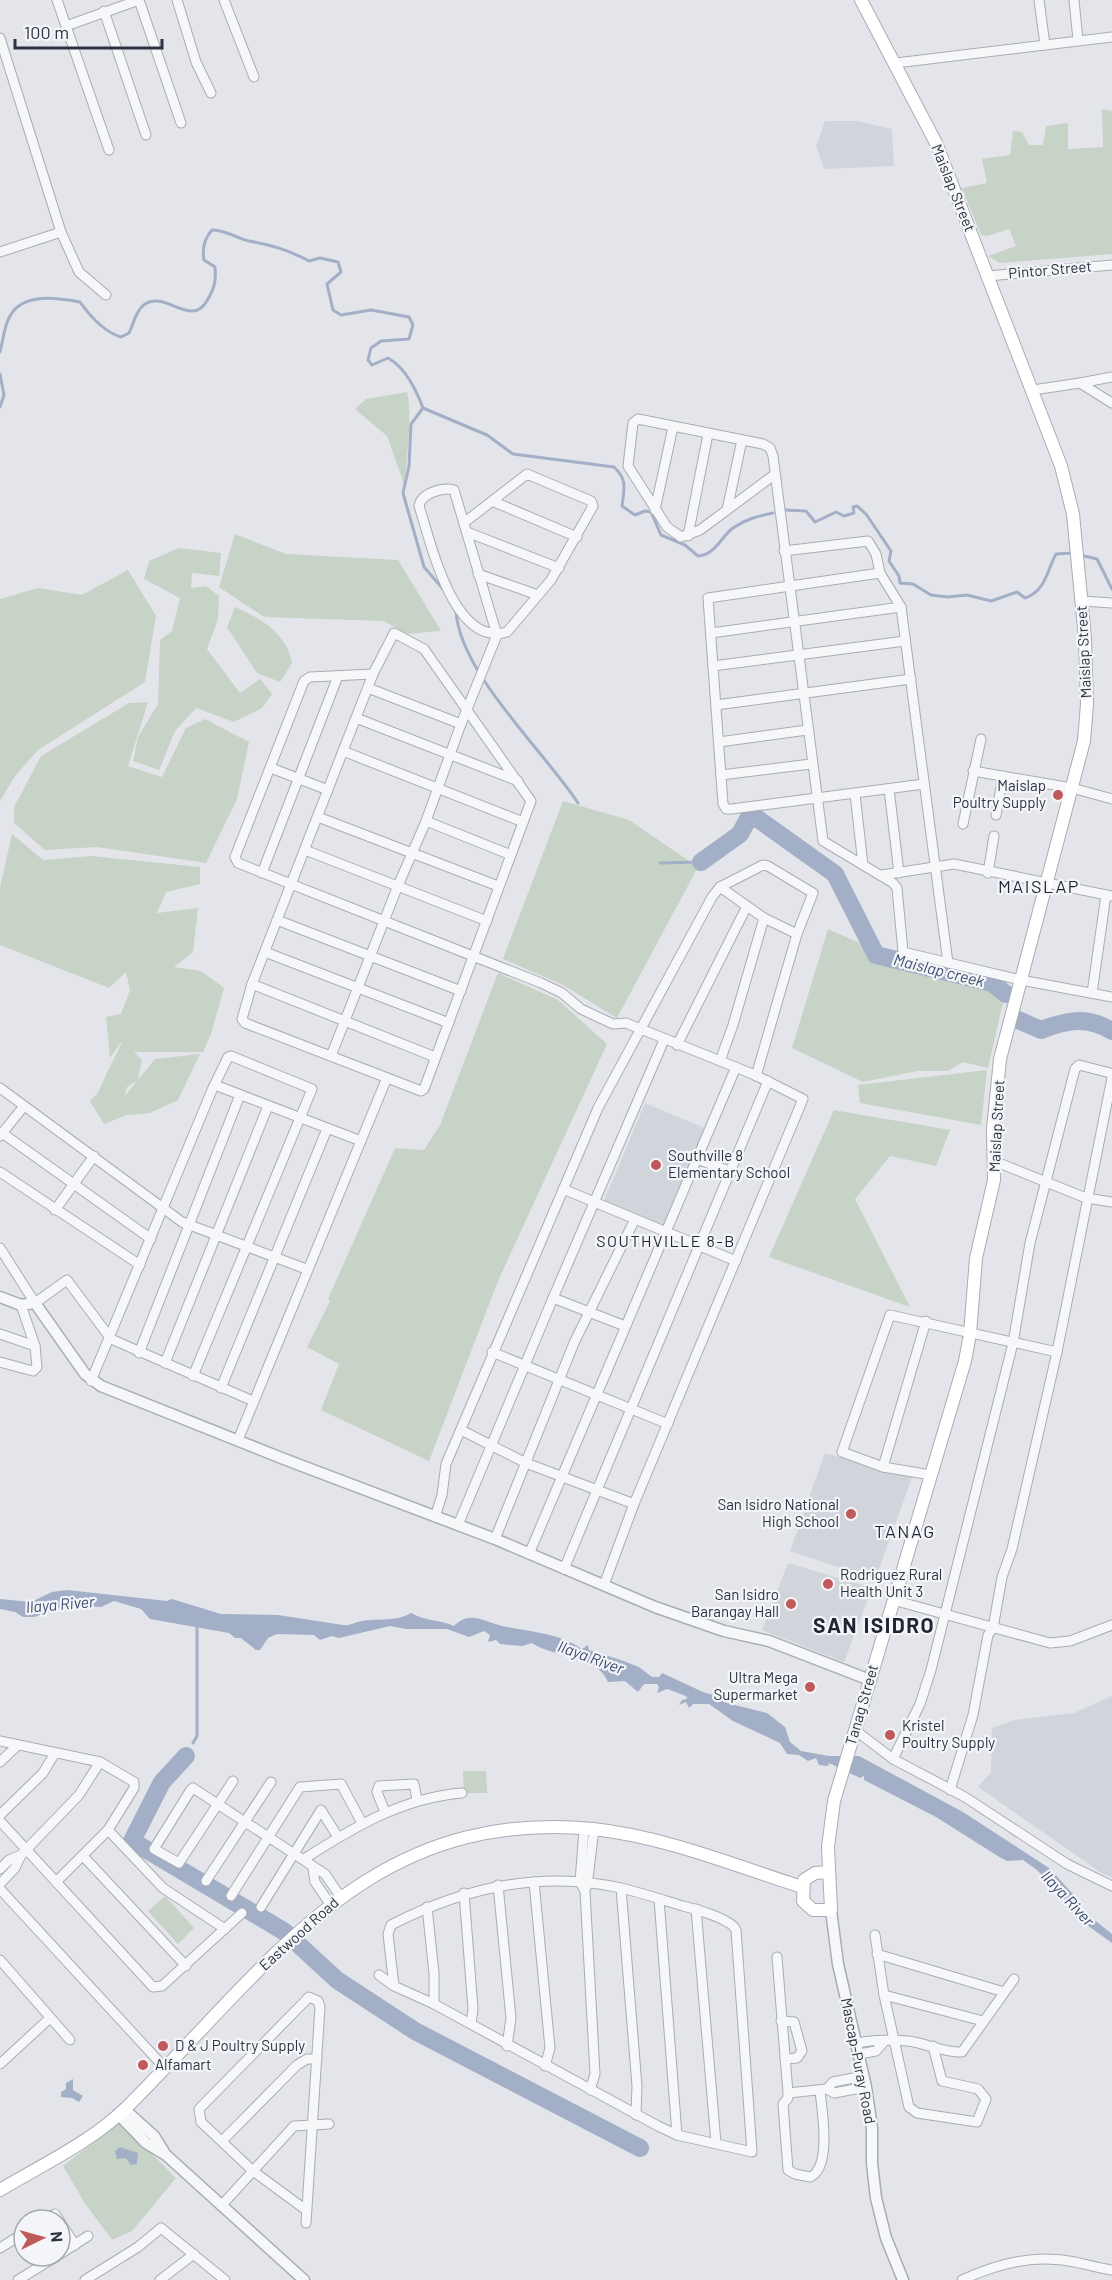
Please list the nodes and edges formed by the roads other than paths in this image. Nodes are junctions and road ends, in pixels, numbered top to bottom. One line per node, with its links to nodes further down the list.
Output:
1 (57, 0): 9 (street)
2 (139, 0): 8 (street); 17 (street)
3 (177, 0): 16 (street)
4 (224, 0): 15 (street)
5 (861, 0): 14 (main road, Maislap Street)
6 (1039, 0): 13 (street)
7 (1074, 0): 12 (street)
8 (104, 11): 9 (street); 18 (street)
9 (66, 27): 19 (street)
10 (1112, 37): 12 (street)
11 (0, 38): 20 (street)
12 (1078, 40): 13 (street)
13 (1046, 45): 14 (street)
14 (896, 63): 23 (main road, Maislap Street)
15 (254, 77)
16 (211, 93)
17 (181, 123)
18 (146, 135)
19 (108, 150)
20 (61, 232): 21 (street); 24 (street)
21 (0, 252)
22 (1112, 265): 23 (street, Pintor Street)
23 (988, 276): 27 (main road, Maislap Street)
24 (106, 295)
25 (1112, 377): 26 (street)
26 (1080, 383): 27 (street); 28 (street)
27 (1033, 390): 46 (main road, Maislap Street)
28 (1112, 403)
29 (673, 427): 30 (street); 34 (street); 34 (street)
30 (708, 434): 31 (street); 38 (street)
31 (742, 440): 32 (street); 35 (street)
32 (774, 475): 35 (street); 40 (street)
33 (492, 501): 36 (street); 39 (street); 39 (street)
34 (655, 510): 38 (street)
35 (728, 510): 38 (street)
36 (465, 522): 37 (street); 51 (street)
37 (467, 532): 41 (street); 43 (street)
38 (687, 536)
39 (577, 537): 41 (street)
40 (784, 551): 42 (street); 44 (street)
41 (559, 568): 45 (street)
42 (880, 573): 44 (street); 48 (street)
43 (478, 574): 45 (street); 51 (street)
44 (789, 586): 49 (street); 50 (street)
45 (538, 595): 51 (street)
46 (1082, 601): 47 (street); 77 (main road, Maislap Street)
47 (1112, 603)
48 (901, 608): 49 (street); 52 (street)
49 (793, 622): 50 (street); 53 (street)
50 (711, 633): 54 (street)
51 (497, 635): 61 (street)
52 (905, 641): 53 (street); 57 (street)
53 (797, 656): 54 (street); 59 (street)
54 (713, 666): 60 (street)
55 (373, 675): 56 (street); 58 (street); 61 (street)
56 (338, 676): 70 (street); 74 (street)
57 (911, 679): 59 (street); 76 (street)
58 (368, 688): 62 (street); 63 (street)
59 (802, 693): 60 (street); 64 (street)
60 (716, 705): 66 (street)
61 (467, 711): 63 (street); 75 (street)
62 (356, 718): 67 (street); 68 (street)
63 (461, 724): 68 (street)
64 (807, 730): 66 (street); 69 (street)
65 (981, 739): 71 (street)
66 (719, 742): 72 (street)
67 (343, 751): 78 (street); 80 (street)
68 (451, 754): 75 (street); 78 (street)
69 (811, 764): 72 (street); 82 (street)
70 (272, 768): 74 (street); 95 (street)
71 (973, 771): 73 (street); 88 (street)
72 (721, 775): 82 (street)
73 (1003, 776): 77 (street); 84 (street)
74 (299, 779): 80 (street); 95 (street)
75 (518, 782): 87 (street)
76 (924, 784): 79 (street); 94 (street)
77 (1072, 788): 83 (street); 99 (main road, Maislap Street)
78 (439, 789): 86 (street); 87 (street)
79 (889, 789): 81 (street); 96 (street)
80 (328, 790): 85 (street)
81 (855, 794): 82 (street); 93 (street)
82 (816, 799): 93 (street)
83 (1112, 799)
84 (996, 815)
85 (318, 817): 90 (street); 91 (street)
86 (426, 821): 91 (street); 92 (street)
87 (523, 822): 92 (street)
88 (963, 824)
89 (994, 836): 97 (street)
90 (305, 850): 100 (street); 103 (street)
91 (412, 854): 101 (street); 103 (street)
92 (511, 855): 101 (street)
93 (863, 865): 98 (street)
94 (934, 867): 96 (street); 97 (street); 114 (street)
95 (262, 873): 100 (street)
96 (899, 873): 98 (street)
97 (988, 873): 99 (street)
98 (882, 875): 114 (street)
99 (1047, 883): 104 (street); 115 (main road, Maislap Street)
100 (291, 885): 107 (street); 108 (street)
101 (498, 886): 109 (street)
102 (720, 887): 105 (street); 110 (street); 123 (street)
103 (397, 888): 108 (street); 109 (street)
104 (1109, 895): 119 (street)
105 (747, 906): 106 (street); 125 (street)
106 (764, 918): 110 (street); 128 (street)
107 (277, 920): 111 (street); 112 (street)
108 (384, 921): 112 (street); 113 (street)
109 (487, 921): 113 (street)
110 (797, 934): 130 (street)
111 (265, 952): 116 (street); 117 (street)
112 (370, 955): 117 (street); 118 (street)
113 (473, 955): 118 (street); 123 (street)
114 (948, 963): 115 (street)
115 (1021, 980): 119 (street); 145 (main road, Maislap Street)
116 (252, 984): 121 (street); 126 (street)
117 (357, 988): 121 (street); 122 (street)
118 (461, 991): 122 (street)
119 (1092, 993): 120 (street)
120 (1112, 997)
121 (343, 1020): 126 (street); 127 (street)
122 (448, 1023): 127 (street)
123 (639, 1028): 124 (street); 150 (street)
124 (664, 1040): 125 (street); 152 (street)
125 (677, 1045): 128 (street)
126 (331, 1056): 132 (street)
127 (435, 1057): 132 (street)
128 (720, 1061): 129 (street)
129 (736, 1067): 130 (street); 144 (street)
130 (756, 1076): 133 (street)
131 (1112, 1077): 148 (street); 151 (street)
132 (386, 1080): 142 (street)
133 (768, 1081): 147 (street); 165 (street)
134 (215, 1085): 136 (street); 139 (street); 154 (street)
135 (0, 1088): 137 (street)
136 (240, 1095): 138 (street); 157 (street)
137 (24, 1106): 141 (street); 143 (street)
138 (268, 1106): 139 (street); 158 (street)
139 (298, 1118): 140 (street); 161 (street)
140 (327, 1129): 142 (street); 164 (street)
141 (1, 1135): 149 (street)
142 (361, 1141): 167 (street)
143 (94, 1156): 149 (street); 154 (street)
144 (697, 1158): 147 (street); 159 (street)
145 (994, 1161): 148 (street); 176 (main road, Maislap Street)
146 (0, 1172): 155 (street)
147 (732, 1172): 163 (street)
148 (1044, 1182): 151 (street); 178 (street)
149 (74, 1183): 155 (street); 160 (street)
150 (563, 1189): 152 (street); 180 (street)
151 (1086, 1198): 153 (street); 181 (street)
152 (593, 1202): 156 (street); 169 (street)
153 (1112, 1202)
154 (164, 1209): 157 (street); 160 (street)
155 (55, 1210): 166 (street)
156 (635, 1219): 159 (street); 172 (street)
157 (189, 1225): 158 (street); 182 (street)
158 (217, 1233): 161 (street); 184 (street)
159 (666, 1233): 163 (street); 174 (street)
160 (151, 1239): 166 (street)
161 (248, 1245): 164 (street); 186 (street)
162 (0, 1248): 170 (street)
163 (700, 1248): 165 (street); 192 (street)
164 (277, 1256): 167 (street); 189 (street)
165 (736, 1261): 193 (street)
166 (140, 1265): 177 (street)
167 (306, 1269): 191 (street)
168 (0, 1297): 171 (street)
169 (552, 1298): 172 (street); 185 (street)
170 (35, 1303): 171 (street); 177 (street); 188 (street)
171 (21, 1305): 179 (street)
172 (590, 1312): 174 (street); 187 (street)
173 (926, 1321): 176 (street); 198 (street); 198 (street)
174 (626, 1326): 190 (street)
175 (0, 1334): 179 (street)
176 (970, 1334): 178 (street); 199 (main road, Tanag Street)
177 (111, 1339): 182 (street); 188 (street)
178 (1013, 1343): 181 (street); 210 (street)
179 (34, 1346): 183 (street)
180 (492, 1352): 185 (street); 194 (street)
181 (1057, 1352): 212 (street)
182 (139, 1353): 184 (street)
183 (0, 1362)
184 (165, 1363): 186 (street)
185 (525, 1366): 187 (street); 196 (street)
186 (193, 1376): 189 (street)
187 (559, 1379): 190 (street); 197 (street)
188 (91, 1381): 195 (street)
189 (221, 1388): 191 (street)
190 (596, 1394): 192 (street); 200 (street)
191 (253, 1401): 195 (street)
192 (632, 1408): 193 (street); 201 (street)
193 (668, 1424): 202 (street)
194 (461, 1430): 196 (street); 203 (street)
195 (238, 1440): 203 (street)
196 (491, 1445): 197 (street); 204 (street)
197 (526, 1463): 200 (street); 205 (street)
198 (883, 1467): 199 (street)
199 (931, 1475): 209 (main road, Tanag Street)
200 (562, 1476): 201 (street); 206 (street)
201 (598, 1490): 202 (street); 207 (street)
202 (634, 1504): 208 (street)
203 (435, 1517): 204 (street)
204 (459, 1525): 205 (street)
205 (495, 1539): 206 (street)
206 (529, 1554): 207 (street)
207 (564, 1569): 208 (street)
208 (604, 1584): 213 (street)
209 (893, 1600): 210 (street); 213 (main road, Tanag Street)
210 (944, 1615): 212 (street); 218 (street)
211 (1112, 1625): 212 (street)
212 (993, 1628): 223 (street)
213 (870, 1680): 214 (main road, Tanag Street)
214 (853, 1736): 218 (street); 241 (main road, Tanag Street)
215 (0, 1741): 216 (street)
216 (18, 1745): 217 (street); 219 (street)
217 (55, 1752): 220 (street); 228 (street)
218 (893, 1759): 223 (street)
219 (0, 1762)
220 (100, 1762): 233 (street); 236 (street)
221 (233, 1781): 226 (street)
222 (271, 1782): 230 (street)
223 (950, 1790): 247 (street)
224 (462, 1793): 225 (street)
225 (417, 1800): 227 (street); 227 (street)
226 (218, 1803): 226 (street); 230 (street)
227 (385, 1812): 231 (street)
228 (0, 1815)
229 (0, 1821): 236 (street)
230 (244, 1821): 234 (street); 242 (street)
231 (362, 1823): 234 (street); 235 (street)
232 (589, 1829): 246 (street); 249 (main road, Eastwood Road); 254 (main road, Eastwood Road)
233 (108, 1830): 238 (street); 260 (street)
234 (269, 1836): 237 (street); 252 (street)
235 (338, 1838): 237 (street); 239 (street)
236 (24, 1853): 240 (street); 243 (street); 248 (street)
237 (294, 1853): 239 (street); 255 (street)
238 (83, 1856): 243 (street); 265 (street)
239 (304, 1859): 254 (street)
240 (0, 1869)
241 (828, 1872): 249 (main road); 258 (main road, Tanag Street)
242 (206, 1881)
243 (56, 1882): 265 (street)
244 (534, 1882): 245 (street); 246 (street); 284 (street)
245 (498, 1885): 251 (street); 278 (street)
246 (585, 1885): 250 (street); 287 (street)
247 (1112, 1886)
248 (0, 1887): 285 (street)
249 (802, 1887): 258 (main road)
250 (621, 1888): 253 (street); 291 (street)
251 (464, 1893): 256 (street); 275 (street)
252 (231, 1896)
253 (659, 1899): 257 (street); 294 (street)
254 (335, 1900): 285 (main road, Eastwood Road)
255 (261, 1907)
256 (427, 1907): 268 (street); 271 (street)
257 (696, 1909): 296 (street); 296 (street)
258 (831, 1911): 280 (street, Mascap-Puray Road)
259 (242, 1913): 260 (street)
260 (225, 1929): 265 (street)
261 (875, 1935): 262 (street)
262 (877, 1954): 269 (street); 270 (street)
263 (777, 1957): 273 (street)
264 (0, 1960): 272 (street)
265 (186, 1966)
266 (379, 1974): 268 (street)
267 (1014, 1979): 269 (street)
268 (394, 1986): 271 (street)
269 (1004, 1992): 274 (street)
270 (884, 1995): 274 (street); 277 (street)
271 (434, 2004): 275 (street)
272 (50, 2018): 276 (street); 283 (street)
273 (781, 2021): 282 (street); 282 (street)
274 (983, 2021): 279 (street)
275 (471, 2024): 278 (street)
276 (70, 2040)
277 (894, 2041): 279 (street); 279 (street); 280 (street)
278 (507, 2046): 284 (street)
279 (933, 2046)
280 (858, 2048): 286 (street, Mascap-Puray Road)
281 (317, 2059): 292 (street); 295 (street); 295 (street)
282 (785, 2059): 289 (street)
283 (0, 2064)
284 (545, 2066): 287 (street)
285 (164, 2067): 290 (main road, Eastwood Road)
286 (865, 2081): 288 (street); 314 (street, Mascap-Puray Road)
287 (590, 2090): 291 (street)
288 (824, 2090): 289 (street); 289 (street)
289 (788, 2096)
290 (121, 2111): 298 (main road, Eastwood Road); 299 (street)
291 (636, 2115): 294 (street)
292 (312, 2123): 293 (street); 297 (street); 300 (street)
293 (328, 2124)
294 (677, 2135): 296 (street)
295 (222, 2141): 297 (street)
296 (716, 2143)
297 (253, 2171): 299 (street); 300 (street)
298 (0, 2190)
299 (222, 2205): 313 (street)
300 (306, 2210): 301 (street)
301 (306, 2223)
302 (88, 2236): 304 (street)
303 (72, 2240): 304 (street)
304 (75, 2245): 305 (street)
305 (72, 2247)
306 (194, 2254): 309 (street); 311 (street); 312 (street)
307 (37, 2268): 310 (street)
308 (1112, 2270): 315 (street)
309 (222, 2279)
310 (18, 2280)
311 (85, 2280)
312 (160, 2280)
313 (304, 2280)
314 (903, 2280)
315 (962, 2280)

